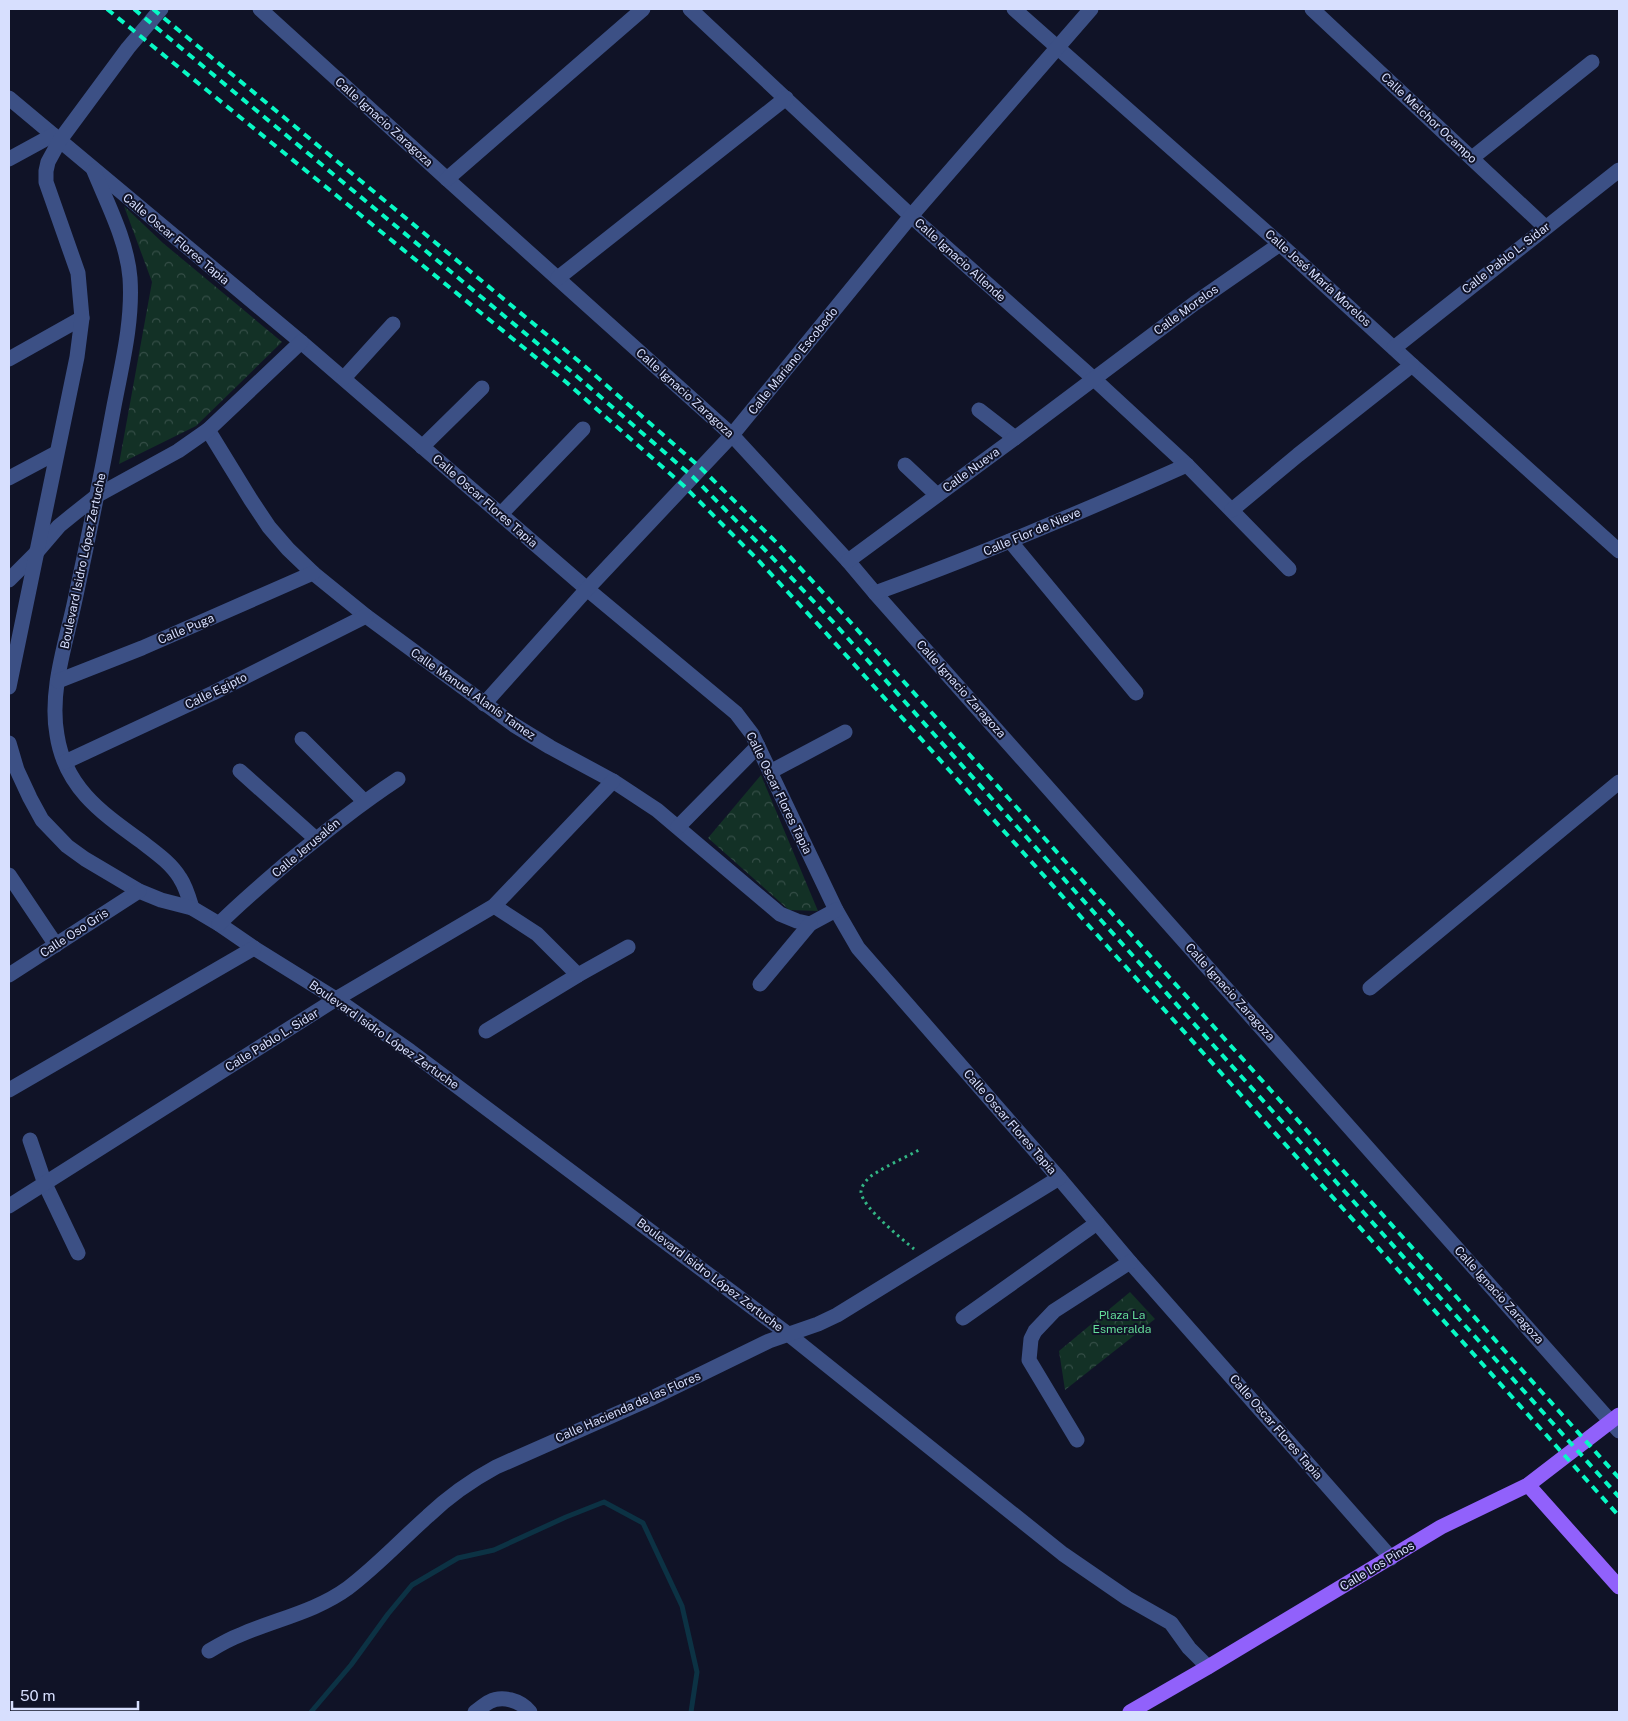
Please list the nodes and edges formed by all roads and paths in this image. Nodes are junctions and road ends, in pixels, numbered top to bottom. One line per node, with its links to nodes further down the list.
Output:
1 (161, 9): 12 (street)
2 (260, 9): 17 (street, Calle Ignacio Zaragoza)
3 (643, 9): 17 (street)
4 (690, 9): 11 (street, Calle Ignacio Allende)
5 (1014, 9): 8 (street, Calle José María Morelos)
6 (1091, 9): 8 (street, Calle Mariano Escobedo)
7 (1312, 9): 13 (street, Calle Melchor Ocampo)
8 (1059, 47): 18 (street, Calle Mariano Escobedo); 20 (street, Calle José María Morelos)
9 (1592, 62): 13 (street)
10 (9, 98): 12 (street, Calle Oscar Flores Tapia)
11 (786, 98): 18 (street, Calle Ignacio Allende); 21 (street)
12 (56, 137): 14 (street); 15 (street, Calle Oscar Flores Tapia); 22 (street)
13 (1472, 158): 19 (street, Calle Melchor Ocampo)
14 (9, 159)
15 (93, 169): 24 (street, Calle Oscar Flores Tapia); 41 (street, Boulevard Isidro López Zertuche)
16 (1619, 170): 19 (street, Calle Pablo L. Sidar)
17 (447, 180): 21 (street, Calle Ignacio Zaragoza)
18 (911, 216): 29 (street, Calle Ignacio Allende); 34 (street, Calle Mariano Escobedo)
19 (1545, 227): 25 (street, Calle Pablo L. Sidar)
20 (1280, 244): 25 (street, Calle José María Morelos); 29 (street, Calle Morelos)
21 (558, 278): 34 (street, Calle Ignacio Zaragoza)
22 (82, 318): 26 (street); 37 (street)
23 (393, 324): 28 (street)
24 (302, 342): 28 (street, Calle Oscar Flores Tapia); 33 (street)
25 (1394, 348): 27 (street, Calle José María Morelos)
26 (9, 359)
27 (1412, 365): 43 (street); 46 (street, Calle José María Morelos)
28 (344, 378): 36 (street, Calle Oscar Flores Tapia)
29 (1094, 379): 35 (street, Calle Nueva); 39 (street, Calle Ignacio Allende)
30 (482, 388): 36 (street)
31 (979, 410): 35 (street)
32 (583, 429): 44 (street)
33 (208, 430): 41 (street); 50 (street, Calle Manuel Alanís Tamez)
34 (732, 435): 48 (street, Calle Ignacio Zaragoza); 52 (street, Calle Mariano Escobedo)
35 (1015, 438): 42 (street, Calle Nueva)
36 (422, 447): 44 (street, Calle Oscar Flores Tapia)
37 (56, 453): 40 (street); 47 (street)
38 (905, 465): 42 (street)
39 (1187, 465): 43 (street, Calle Ignacio Allende); 45 (street, Calle Flor de Nieve)
40 (9, 478)
41 (98, 495): 47 (street); 55 (street, Boulevard Isidro López Zertuche)
42 (937, 495): 48 (street, Calle Nueva)
43 (1232, 510): 49 (street, Calle Ignacio Allende)
44 (501, 514): 52 (street, Calle Oscar Flores Tapia)
45 (1010, 542): 53 (street, Calle Flor de Nieve); 57 (street)
46 (1619, 551)
47 (35, 554): 51 (street); 56 (street)
48 (848, 560): 53 (street, Calle Ignacio Zaragoza)
49 (1289, 569)
50 (313, 573): 54 (street, Calle Manuel Alanís Tamez); 55 (street, Calle Puga)
51 (9, 580)
52 (587, 589): 58 (street, Calle Mariano Escobedo); 62 (street, Calle Oscar Flores Tapia)
53 (874, 593): 100 (street, Calle Ignacio Zaragoza)
54 (366, 616): 58 (street, Calle Manuel Alanís Tamez); 63 (street, Calle Egipto)
55 (58, 681): 63 (street, Boulevard Isidro López Zertuche)
56 (9, 687)
57 (1136, 693)
58 (484, 704): 67 (street, Calle Manuel Alanís Tamez)
59 (845, 732): 65 (street)
60 (302, 739): 69 (street)
61 (9, 743): 73 (street, Boulevard Isidro López Zertuche)
62 (758, 746): 65 (street, Calle Oscar Flores Tapia); 70 (street)
63 (65, 762): 75 (street, Boulevard Isidro López Zertuche)
64 (240, 771): 71 (street)
65 (770, 772): 76 (street, Calle Oscar Flores Tapia)
66 (398, 779): 69 (street, Calle Jerusalén)
67 (613, 781): 70 (street, Calle Manuel Alanís Tamez); 74 (street, Calle Pablo L. Sidar)
68 (1619, 782): 85 (street)
69 (364, 801): 71 (street, Calle Jerusalén)
70 (678, 827): 78 (street, Calle Manuel Alanís Tamez)
71 (316, 839): 77 (street, Calle Jerusalén)
72 (9, 875): 79 (street)
73 (139, 891): 75 (street, Boulevard Isidro López Zertuche); 79 (street, Calle Oso Gris)
74 (494, 906): 83 (street); 86 (street, Calle Pablo L. Sidar)
75 (192, 908): 77 (street, Boulevard Isidro López Zertuche)
76 (836, 910): 78 (street); 91 (street, Calle Oscar Flores Tapia)
77 (220, 924): 81 (street, Boulevard Isidro López Zertuche)
78 (810, 924): 84 (street)
79 (56, 945): 82 (street, Calle Oso Gris)
80 (628, 947): 83 (street)
81 (254, 948): 86 (street, Boulevard Isidro López Zertuche); 88 (street)
82 (9, 974)
83 (578, 975): 87 (street)
84 (760, 984)
85 (1370, 988)
86 (336, 999): 92 (street, Calle Pablo L. Sidar); 99 (street, Boulevard Isidro López Zertuche)
87 (486, 1031)
88 (9, 1090)
89 (30, 1140): 92 (street)
90 (919, 1150): 96 (path)
91 (1059, 1178): 94 (street, Calle Oscar Flores Tapia); 96 (street, Calle Hacienda de las Flores)
92 (44, 1184): 93 (street, Calle Pablo L. Sidar); 95 (street)
93 (9, 1206)
94 (1097, 1223): 97 (street, Calle Oscar Flores Tapia); 98 (street)
95 (78, 1253)
96 (925, 1260): 99 (street, Calle Hacienda de las Flores)
97 (1130, 1262): 101 (street); 103 (street, Calle Oscar Flores Tapia)
98 (962, 1318)
99 (788, 1334): 105 (street, Calle Hacienda de las Flores); 106 (street, Boulevard Isidro López Zertuche)
100 (1616, 1422): 102 (main road, Calle Los Pinos)
101 (1077, 1440)
102 (1528, 1485): 103 (main road, Calle Los Pinos); 104 (main road)
103 (1391, 1558): 106 (main road, Calle Los Pinos)
104 (1619, 1587)
105 (209, 1651)
106 (1208, 1667): 109 (main road, Calle Los Pinos)
107 (475, 1712): 108 (street)
108 (530, 1712)
109 (1130, 1712)

